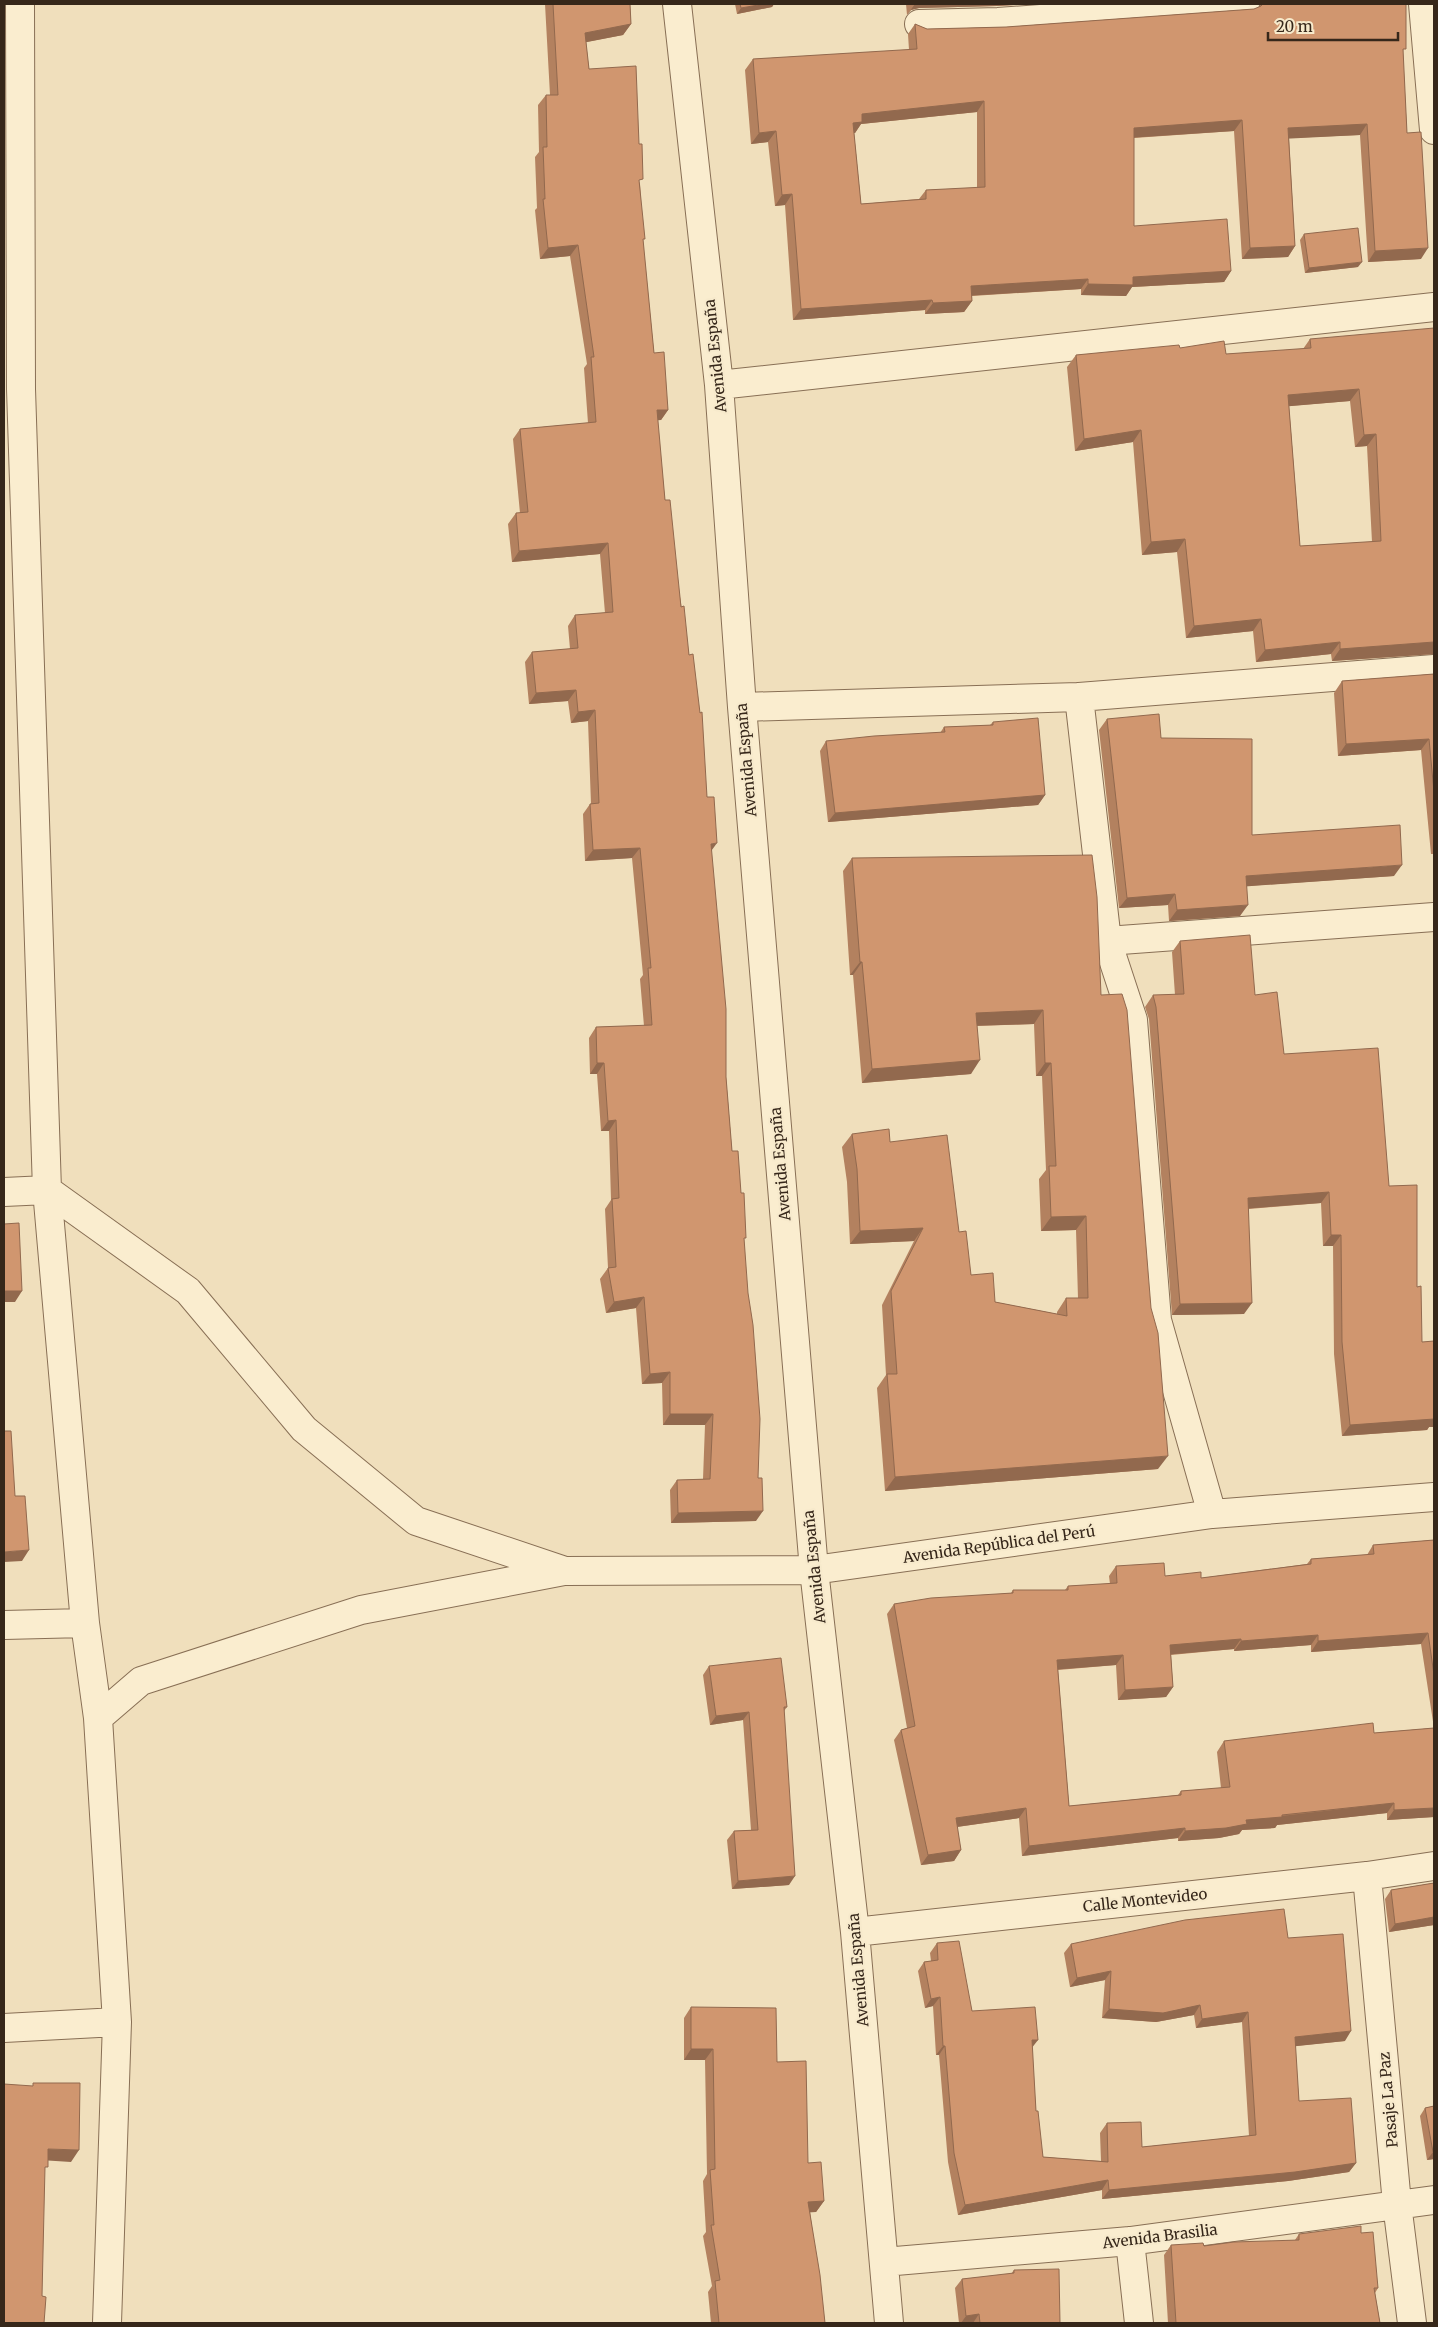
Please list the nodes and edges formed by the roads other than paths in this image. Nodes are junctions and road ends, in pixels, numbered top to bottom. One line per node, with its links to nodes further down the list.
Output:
1 (20, 4): 9 (street)
2 (676, 4): 8 (street, Avenida España)
3 (1245, 4): 5 (street)
4 (1424, 4): 6 (street)
5 (919, 24)
6 (1434, 130)
7 (1434, 308): 8 (street)
8 (719, 385): 12 (street, Avenida España)
9 (12, 389): 15 (street)
10 (1434, 669): 11 (street)
11 (1079, 697): 12 (street); 14 (street)
12 (742, 707): 19 (street, Avenida España)
13 (1434, 917): 14 (street)
14 (1107, 941): 18 (street)
15 (47, 1190): 16 (street); 20 (street); 21 (street)
16 (4, 1192)
17 (1434, 1497): 18 (street, Avenida República del Perú)
18 (1212, 1514): 19 (street, Avenida República del Perú)
19 (814, 1570): 20 (street, Avenida República del Perú); 26 (street, Avenida España)
20 (564, 1571): 23 (street)
21 (85, 1623): 22 (street); 23 (street)
22 (4, 1625)
23 (98, 1718): 27 (street)
24 (1434, 1866): 25 (street, Calle Montevideo)
25 (1367, 1876): 26 (street, Calle Montevideo); 30 (street, Pasaje La Paz)
26 (855, 1932): 32 (street, Avenida España)
27 (117, 2022): 28 (street); 33 (street)
28 (4, 2028)
29 (1434, 2200): 30 (street, Avenida Brasilia)
30 (1397, 2204): 31 (street, Avenida Brasilia); 36 (street, Pasaje La Paz)
31 (1130, 2241): 32 (street, Avenida Brasilia); 35 (street)
32 (884, 2262): 34 (street, Avenida España)
33 (107, 2323)
34 (889, 2323)
35 (1139, 2323)
36 (1412, 2323)

